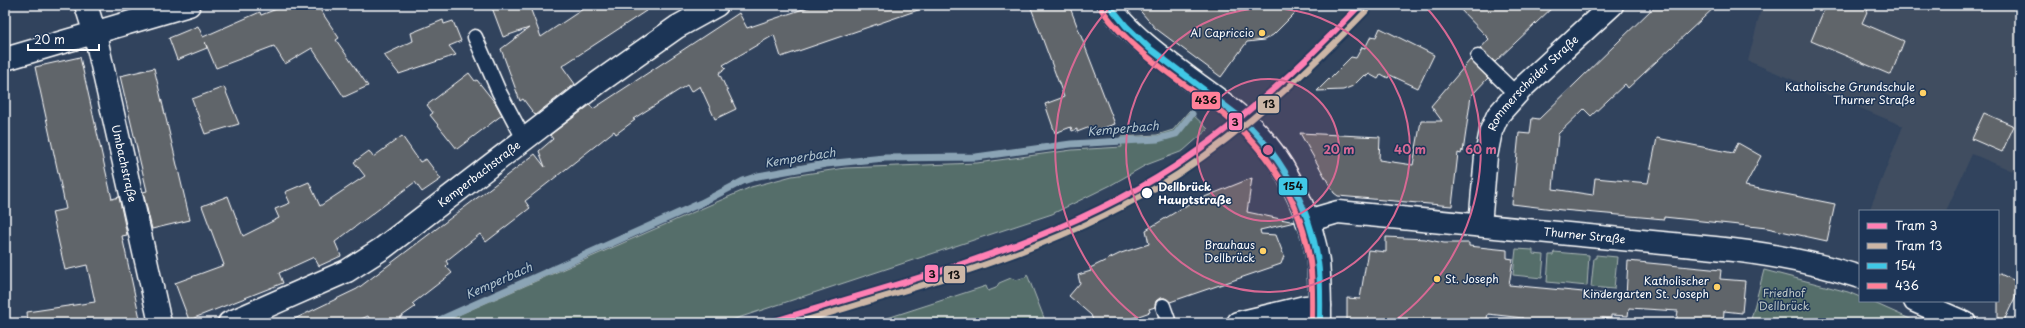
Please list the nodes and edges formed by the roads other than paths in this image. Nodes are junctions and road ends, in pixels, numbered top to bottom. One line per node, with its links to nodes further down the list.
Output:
1 (86, 5): 6 (street, Umbachstraße)
2 (189, 5): 6 (street)
3 (717, 5): 11 (street, Kemperbachstraße)
4 (1109, 5): 12 (street)
5 (1612, 5): 10 (street, Rommerscheider Straße)
6 (95, 34): 9 (street); 18 (street, Umbachstraße)
7 (475, 37): 11 (lane)
8 (1478, 57): 10 (lane)
9 (5, 59)
10 (1516, 94): 13 (street, Rommerscheider Straße)
11 (524, 139): 19 (street, Kemperbachstraße)
12 (1307, 221): 13 (street, Thurner Straße); 17 (street)
13 (1480, 225): 14 (street, Thurner Straße)
14 (1859, 277)
15 (1917, 302): 22 (street)
16 (1163, 306): 20 (lane)
17 (1320, 314): 21 (street)
18 (160, 323)
19 (229, 323)
20 (1169, 323)
21 (1238, 323)
22 (1965, 323)

